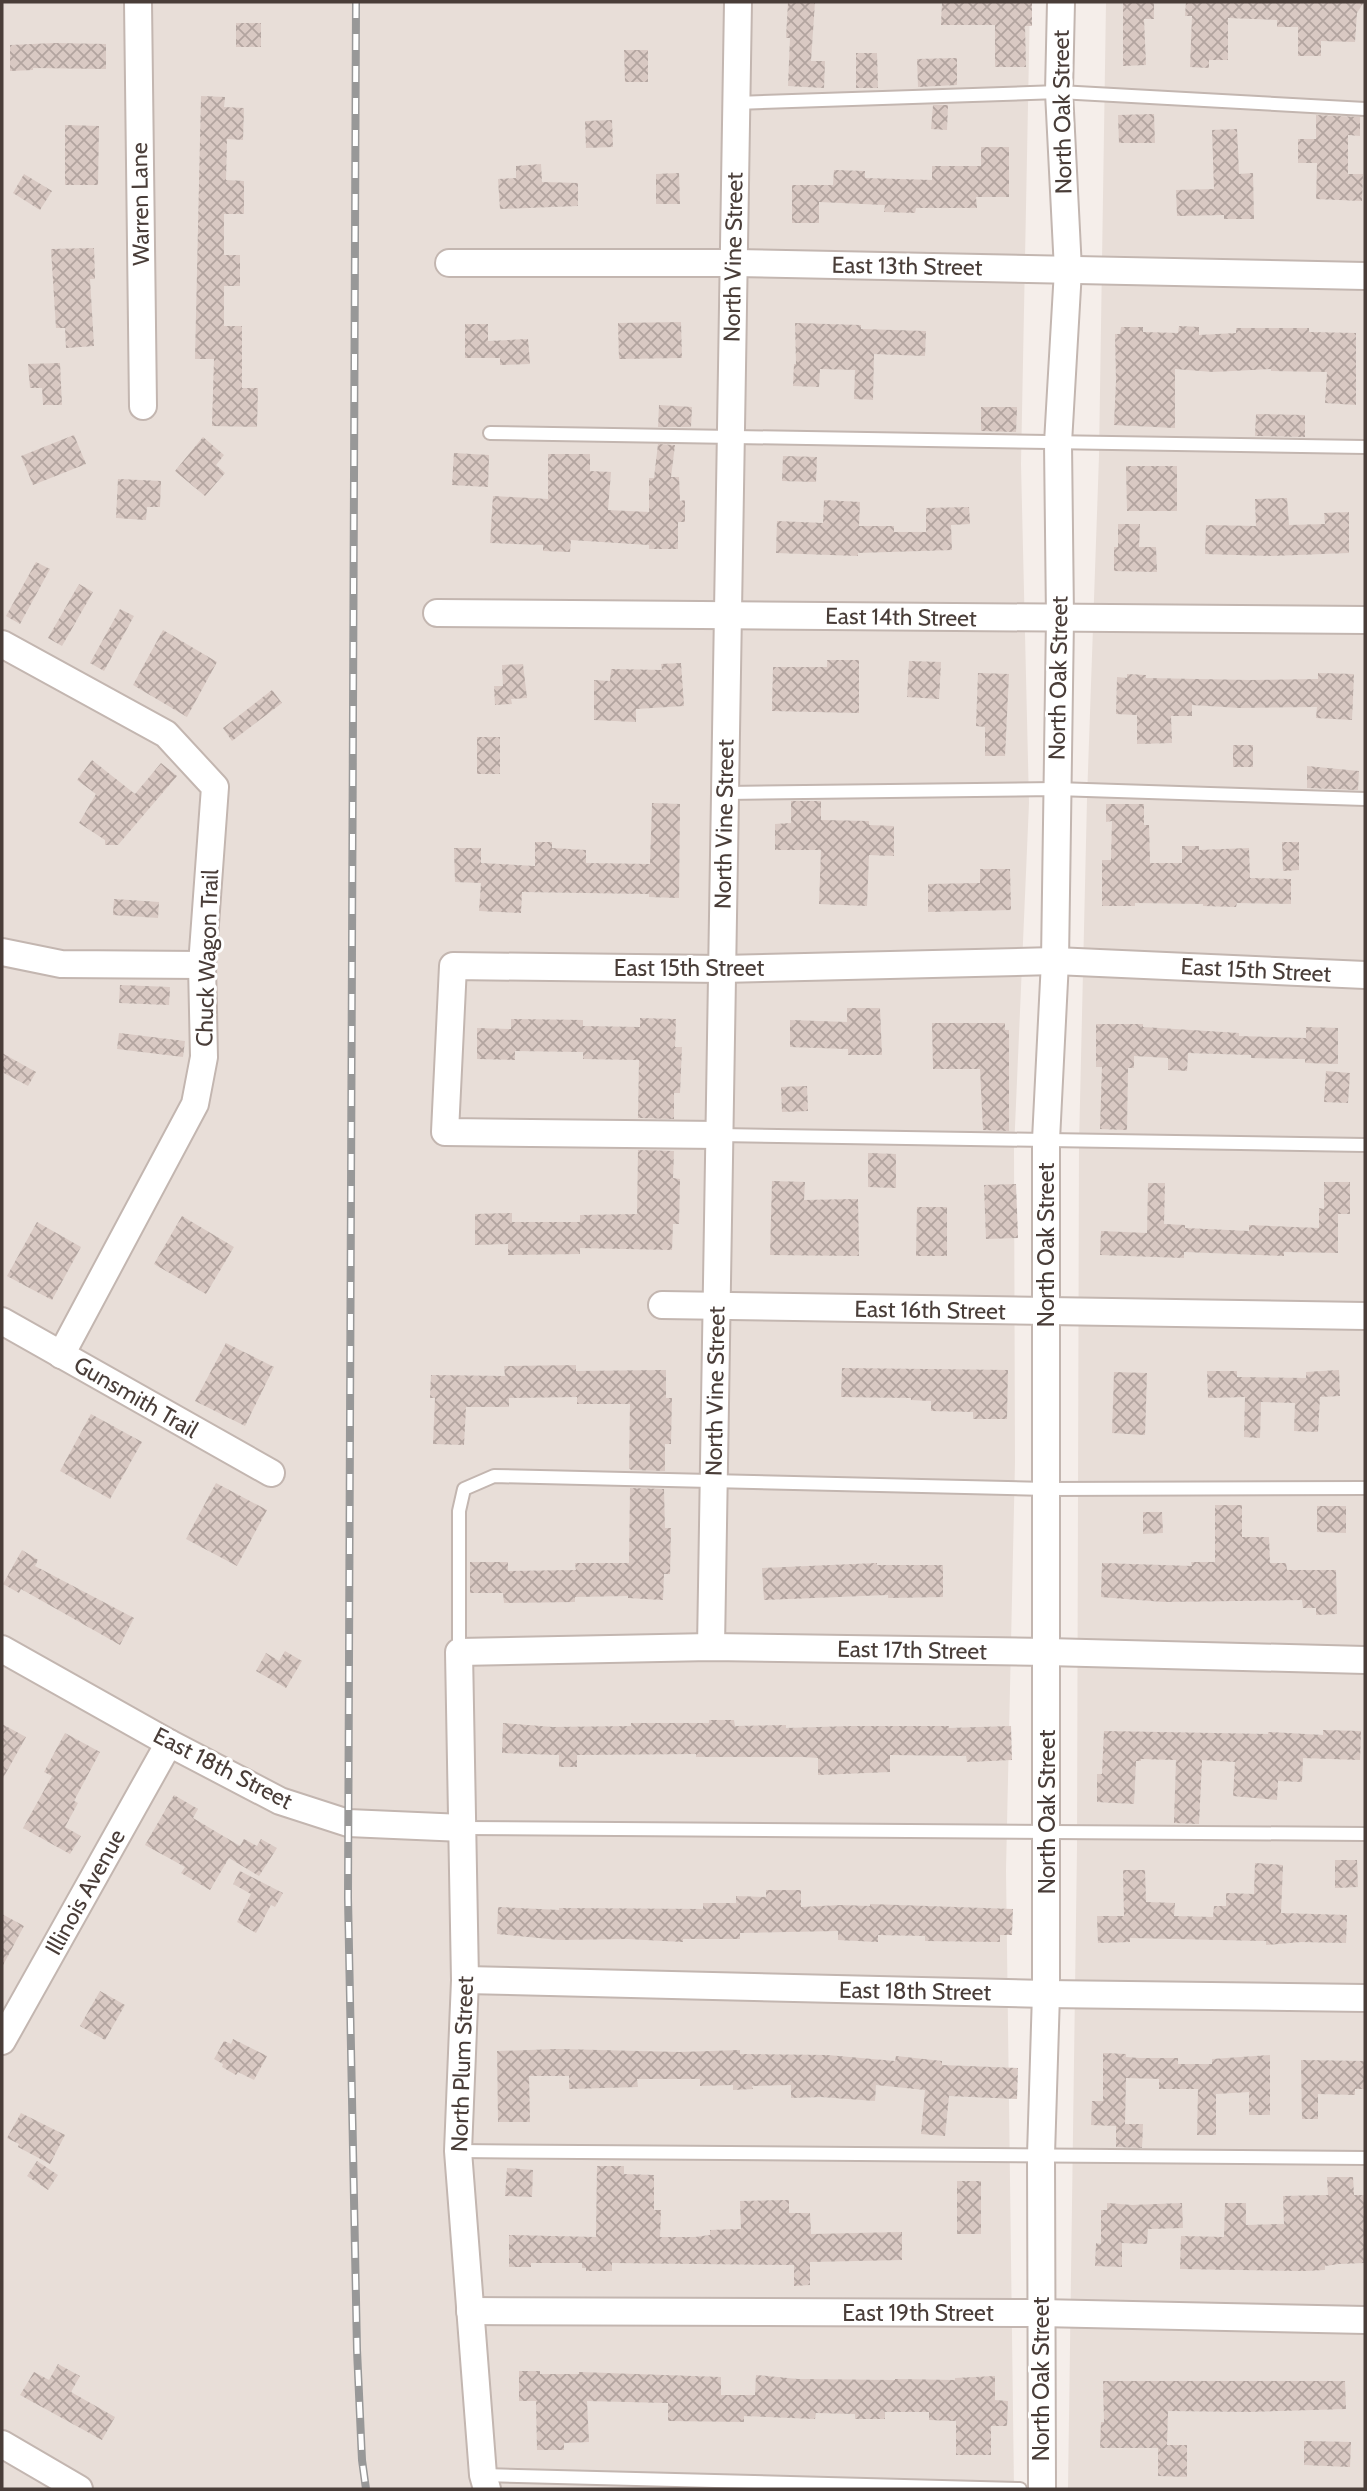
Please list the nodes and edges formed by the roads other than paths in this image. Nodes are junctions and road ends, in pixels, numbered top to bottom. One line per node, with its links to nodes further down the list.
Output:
1 (138, 2): 11 (street, Warren Lane)
2 (738, 2): 5 (street, North Vine Street)
3 (1061, 2): 4 (street, North Oak Street)
4 (1059, 92): 5 (lane); 6 (lane); 9 (street, North Oak Street)
5 (736, 103): 8 (street, North Vine Street)
6 (1365, 109)
7 (449, 263): 8 (street, East 13th Street)
8 (733, 263): 9 (street, East 13th Street); 13 (street, North Vine Street)
9 (1068, 270): 10 (street, East 13th Street); 14 (street, North Oak Street)
10 (1365, 276)
11 (143, 406)
12 (490, 433): 13 (lane)
13 (730, 437): 14 (lane); 17 (street, North Vine Street)
14 (1058, 443): 15 (lane); 18 (street, North Oak Street)
15 (1365, 447)
16 (436, 613): 17 (street, East 14th Street)
17 (728, 615): 18 (street, East 14th Street); 22 (street, North Vine Street)
18 (1059, 618): 19 (street, East 14th Street); 21 (street, North Oak Street)
19 (1365, 620)
20 (2, 644): 26 (street, Chuck Wagon Trail)
21 (1056, 789): 22 (lane); 23 (lane); 25 (street, North Oak Street)
22 (725, 793): 27 (street, North Vine Street)
23 (1365, 799)
24 (2, 952): 26 (street)
25 (1055, 961): 27 (street, East 15th Street); 28 (street, East 15th Street); 30 (street, North Oak Street)
26 (202, 965): 37 (street, Chuck Wagon Trail)
27 (722, 969): 29 (street, North Vine Street); 29 (street, East 15th Street)
28 (1365, 975)
29 (719, 1135): 30 (lane); 33 (street, North Vine Street)
30 (1046, 1140): 31 (lane); 34 (street, North Oak Street)
31 (1365, 1144)
32 (662, 1305): 33 (street, East 16th Street)
33 (717, 1306): 34 (street, East 16th Street); 39 (street, North Vine Street)
34 (1045, 1312): 35 (street, East 16th Street); 41 (street, North Oak Street)
35 (1365, 1316)
36 (2, 1321): 37 (street, Gunsmith Trail)
37 (61, 1355): 38 (street, Gunsmith Trail)
38 (271, 1474)
39 (714, 1481): 41 (lane); 42 (street, North Vine Street); 44 (lane)
40 (1365, 1488): 41 (lane)
41 (1047, 1489): 45 (street, North Oak Street)
42 (711, 1647): 44 (street, East 17th Street); 45 (street, East 17th Street)
43 (2, 1648): 47 (street, East 18th Street)
44 (460, 1652): 48 (street, North Plum Street)
45 (1047, 1652): 46 (street, East 17th Street); 49 (street, North Oak Street)
46 (1365, 1660)
47 (169, 1743): 48 (street, East 18th Street); 54 (street, Illinois Avenue)
48 (463, 1828): 49 (lane); 51 (street, North Plum Street)
49 (1046, 1832): 50 (lane); 52 (street, North Oak Street)
50 (1365, 1834)
51 (465, 1980): 52 (street, East 18th Street); 56 (street, North Plum Street)
52 (1046, 1994): 53 (street, East 18th Street); 57 (street, North Oak Street)
53 (1365, 1998)
54 (9, 2011): 55 (street, Illinois Avenue)
55 (2, 2041)
56 (458, 2151): 57 (lane); 59 (street, North Plum Street)
57 (1041, 2155): 58 (lane); 60 (street, North Oak Street)
58 (1365, 2158)
59 (470, 2311): 60 (street, East 19th Street); 63 (street, North Plum Street)
60 (1040, 2313): 61 (street, East 19th Street); 66 (street, North Oak Street)
61 (1365, 2320)
62 (3, 2446): 64 (street)
63 (485, 2482): 65 (lane)
64 (79, 2489)
65 (1020, 2489)
66 (1041, 2489)

